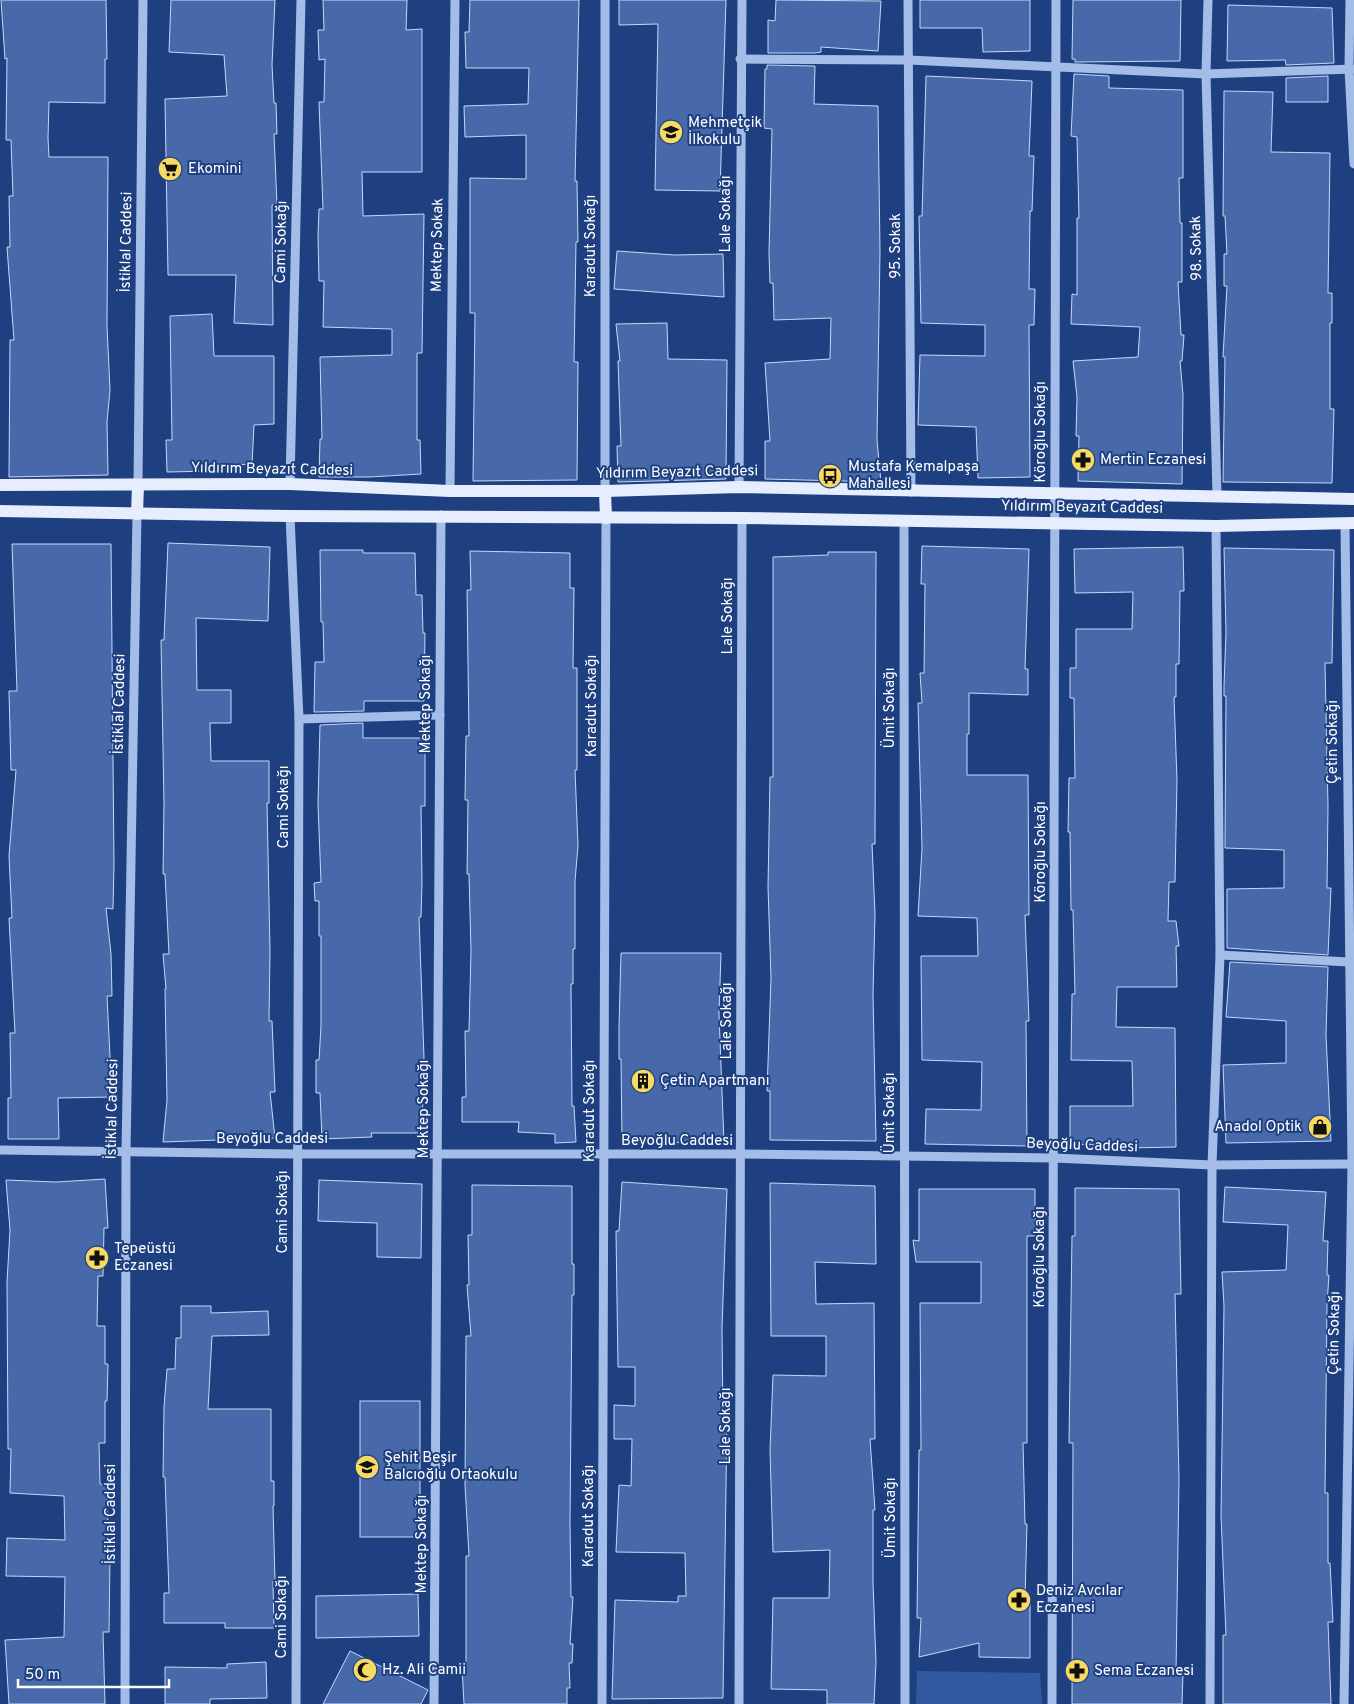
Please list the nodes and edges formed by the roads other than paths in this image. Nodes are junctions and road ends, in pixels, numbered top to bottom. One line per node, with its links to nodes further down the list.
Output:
1 (143, 0): 18 (street, İstiklal Caddesi)
2 (301, 0): 17 (street, Cami Sokağı)
3 (454, 0): 20 (street, Mektep Sokak)
4 (605, 0): 21 (street, Karadut Sokağı)
5 (742, 0): 10 (street, Lale Sokağı)
6 (908, 0): 11 (street, 95. Sokak)
7 (1056, 0): 12 (street, Köroğlu Sokağı)
8 (1208, 0): 14 (street, 98. Sokak)
9 (1350, 0): 13 (street)
10 (740, 59): 11 (street); 19 (street, Lale Sokağı)
11 (909, 60): 12 (street); 22 (street, 95. Sokak)
12 (1056, 66): 14 (street); 23 (street, Köroğlu Sokağı)
13 (1351, 69): 14 (street); 15 (street)
14 (1206, 74): 24 (street, 98. Sokak)
15 (1354, 164)
16 (0, 484): 18 (main road, Yıldırım Beyazıt Caddesi)
17 (290, 484): 18 (main road, Yıldırım Beyazıt Caddesi); 20 (main road, Yıldırım Beyazıt Caddesi)
18 (138, 485): 27 (main road)
19 (739, 488): 21 (main road, Yıldırım Beyazıt Caddesi); 22 (main road, Yıldırım Beyazıt Caddesi)
20 (450, 491): 21 (main road, Yıldırım Beyazıt Caddesi)
21 (605, 491): 30 (main road)
22 (911, 492): 23 (main road, Yıldırım Beyazıt Caddesi)
23 (1055, 493): 24 (main road, Yıldırım Beyazıt Caddesi); 33 (street, Köroğlu Sokağı)
24 (1217, 495): 25 (main road, Yıldırım Beyazıt Caddesi)
25 (1354, 499)
26 (0, 511): 27 (main road, Yıldırım Beyazıt Caddesi)
27 (137, 514): 29 (main road, Yıldırım Beyazıt Caddesi); 41 (street, İstiklal Caddesi)
28 (441, 515): 29 (main road, Yıldırım Beyazıt Caddesi); 30 (main road, Yıldırım Beyazıt Caddesi); 36 (street, Mektep Sokağı)
29 (290, 516): 37 (street, Cami Sokağı)
30 (606, 518): 31 (main road, Yıldırım Beyazıt Caddesi); 45 (street, Karadut Sokağı)
31 (742, 518): 32 (main road, Yıldırım Beyazıt Caddesi); 44 (street, Lale Sokağı)
32 (904, 522): 33 (main road, Yıldırım Beyazıt Caddesi); 46 (street, Ümit Sokağı)
33 (1055, 523): 35 (main road, Yıldırım Beyazıt Caddesi); 47 (street, Köroğlu Sokağı)
34 (1350, 523): 35 (main road, Yıldırım Beyazıt Caddesi); 39 (street, Çetin Sokağı)
35 (1216, 526): 38 (street)
36 (440, 715): 37 (street); 42 (street, Mektep Sokağı)
37 (299, 719): 43 (street, Cami Sokağı)
38 (1220, 955): 39 (street); 49 (street)
39 (1348, 962): 48 (street, Çetin Sokağı)
40 (0, 1150): 41 (street, Beyoğlu Caddesi)
41 (126, 1151): 43 (street, Beyoğlu Caddesi); 51 (street, İstiklal Caddesi)
42 (438, 1152): 43 (street, Beyoğlu Caddesi); 45 (street, Beyoğlu Caddesi); 53 (street, Mektep Sokağı)
43 (296, 1154): 52 (street, Cami Sokağı)
44 (740, 1154): 45 (street, Beyoğlu Caddesi); 46 (street, Beyoğlu Caddesi); 55 (street, Lale Sokağı)
45 (604, 1155): 54 (street, Karadut Sokağı)
46 (904, 1157): 47 (street, Beyoğlu Caddesi); 56 (street, Ümit Sokağı)
47 (1054, 1158): 49 (street, Beyoğlu Caddesi); 57 (street, Köroğlu Sokağı)
48 (1353, 1164): 49 (street, Beyoğlu Caddesi); 50 (street, Çetin Sokağı)
49 (1212, 1165): 58 (street)
50 (1351, 1354): 59 (street, Çetin Sokağı)
51 (125, 1704)
52 (296, 1704)
53 (434, 1704)
54 (602, 1704)
55 (739, 1704)
56 (905, 1704)
57 (1052, 1704)
58 (1210, 1704)
59 (1344, 1704)

